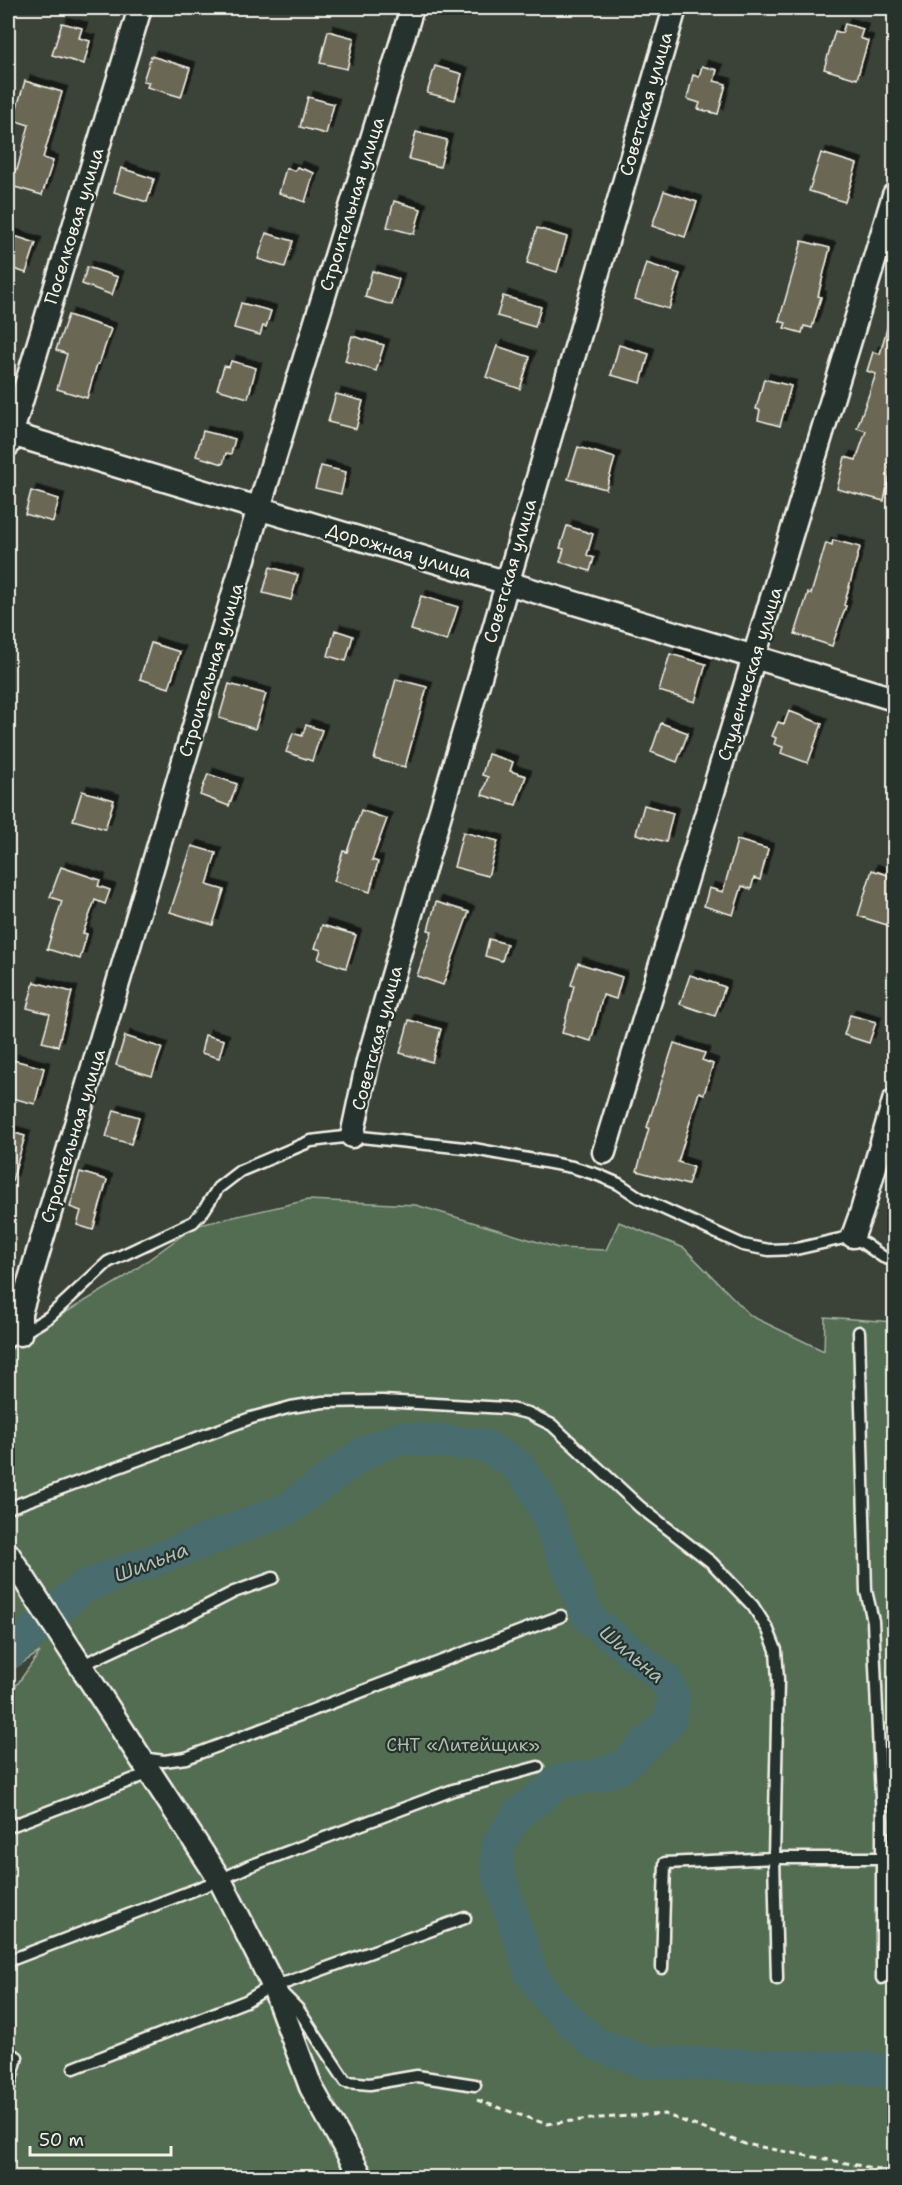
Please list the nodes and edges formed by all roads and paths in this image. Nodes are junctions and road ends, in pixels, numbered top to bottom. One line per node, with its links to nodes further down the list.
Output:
1 (140, 8): 5 (street, Поселковая улица)
2 (412, 8): 6 (street, Строительная улица)
3 (675, 8): 7 (street, Советская улица)
4 (894, 195): 8 (street, Студенческая улица)
5 (9, 437): 6 (street, Дорожная улица)
6 (259, 508): 7 (street, Дорожная улица); 16 (street, Строительная улица)
7 (506, 583): 8 (street, Дорожная улица); 11 (street, Советская улица)
8 (755, 656): 9 (street, Дорожная улица); 12 (street, Студенческая улица)
9 (894, 699)
10 (894, 1101): 13 (street)
11 (352, 1136): 13 (lane); 16 (lane)
12 (604, 1152)
13 (853, 1236): 14 (lane)
14 (894, 1261)
15 (860, 1332): 26 (lane)
16 (14, 1338)
17 (8, 1508): 25 (lane)
18 (8, 1554): 21 (street)
19 (273, 1578): 21 (lane)
20 (561, 1616): 22 (lane)
21 (76, 1659): 22 (street)
22 (146, 1766): 24 (lane); 28 (street)
23 (538, 1767): 28 (lane)
24 (8, 1827)
25 (774, 1858): 26 (lane); 31 (lane); 33 (lane)
26 (881, 1858): 27 (lane); 32 (lane)
27 (894, 1858)
28 (220, 1880): 30 (lane); 34 (street)
29 (465, 1918): 34 (lane)
30 (8, 1961)
31 (662, 1968)
32 (882, 1978)
33 (777, 1979)
34 (273, 1985): 36 (lane); 37 (lane); 40 (street)
35 (8, 2053): 38 (lane)
36 (74, 2068)
37 (475, 2085): 39 (path)
38 (8, 2092)
39 (894, 2172)
40 (362, 2178)

